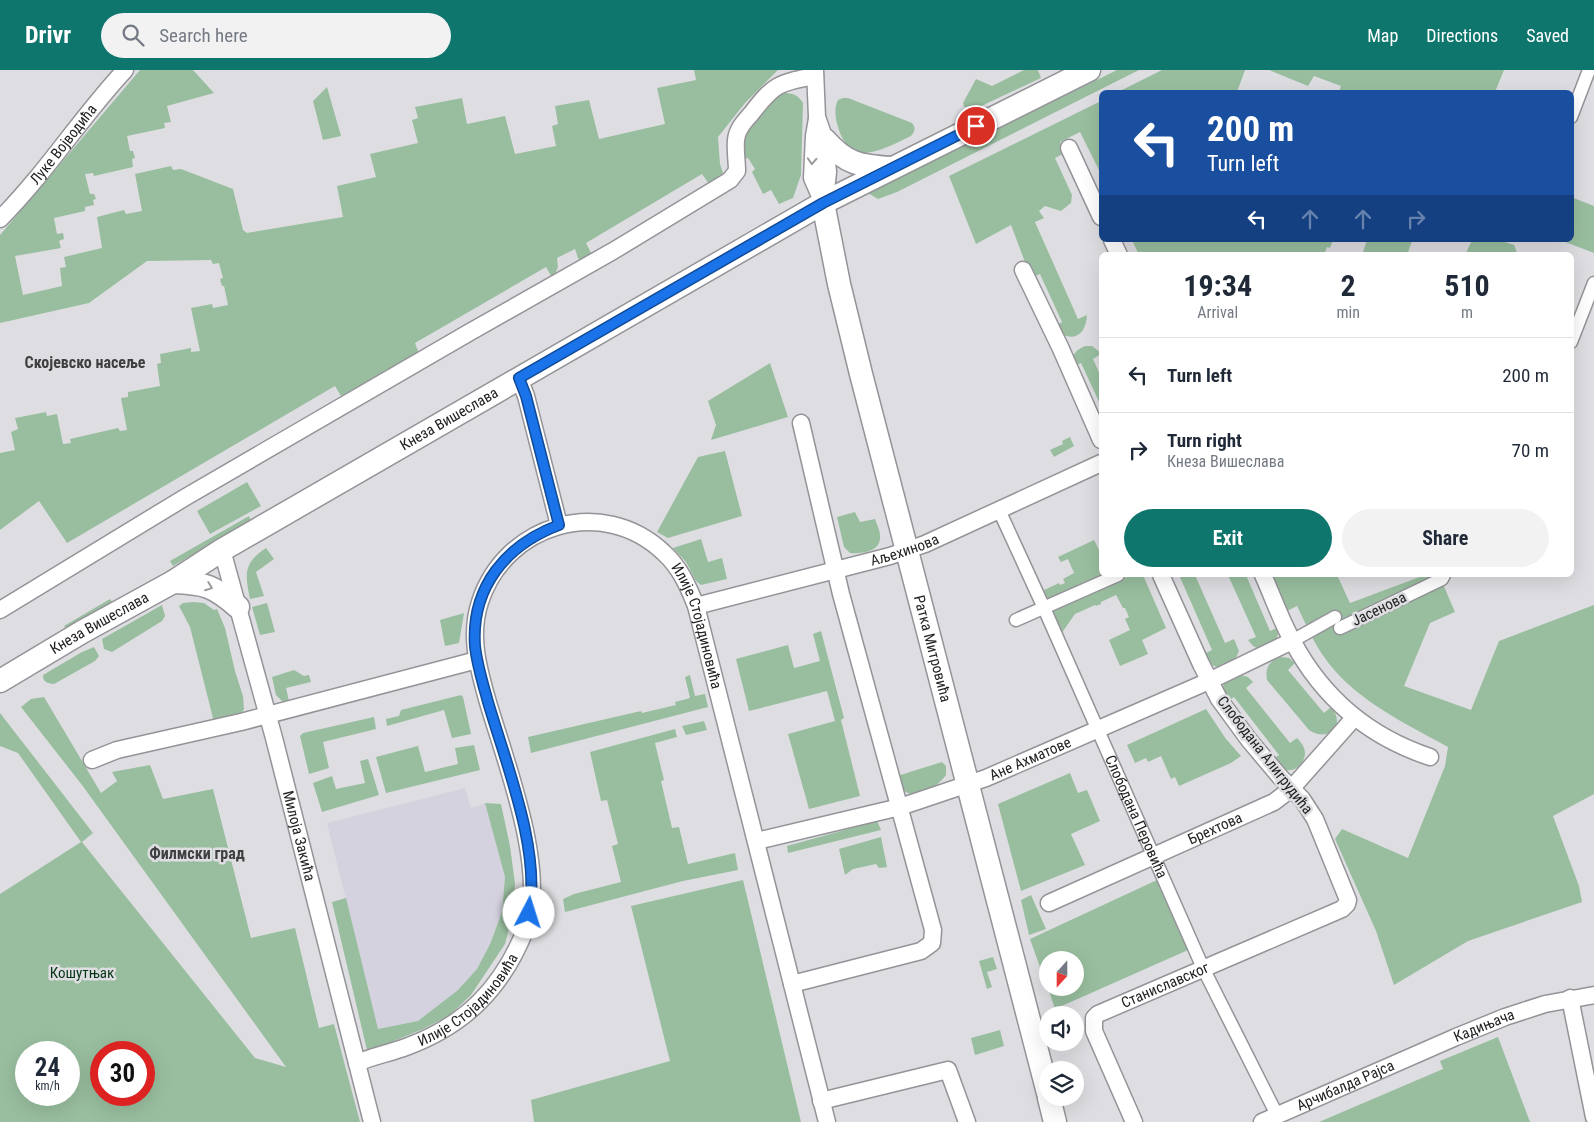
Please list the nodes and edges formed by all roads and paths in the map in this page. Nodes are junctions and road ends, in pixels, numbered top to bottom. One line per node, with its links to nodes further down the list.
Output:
1 (125, 70): 12 (street, Луке Војводића)
2 (1089, 70): 9 (main road, Кнеза Вишеслава)
3 (1589, 70): 5 (street)
4 (815, 73): 6 (street); 33 (street)
5 (1574, 109)
6 (817, 117): 7 (street); 10 (street, one-way to 10)
7 (825, 140): 9 (main road); 10 (street)
8 (1069, 148): 11 (street)
9 (892, 168): 10 (main road, Кнеза Вишеслава)
10 (823, 203): 16 (main road, Кнеза Вишеслава); 23 (main road, Ратка Митровића)
11 (1099, 213)
12 (0, 219)
13 (1023, 270): 18 (street)
14 (1594, 283): 15 (street)
15 (1574, 334)
16 (519, 378): 21 (street); 22 (main road, Кнеза Вишеслава)
17 (801, 423): 24 (street)
18 (1099, 436)
19 (1099, 464): 20 (street, Аљехинова)
20 (998, 510): 23 (street, Аљехинова); 32 (street, Слободана Перовића)
21 (559, 525): 30 (street, Илије Стојадиновића); 36 (street, Илије Стојадиновића)
22 (222, 550): 29 (main road, Кнеза Вишеслава); 31 (street, Милоја Закића)
23 (906, 551): 24 (street, Аљехинова); 44 (main road, Ратка Митровића)
24 (836, 570): 30 (street, Аљехинова); 46 (street)
25 (1114, 577): 32 (street)
26 (1162, 577): 38 (street, Слободана Алигрудића)
27 (1264, 577): 35 (street)
28 (1443, 577): 35 (street, Јасенова)
29 (173, 582): 31 (main road, one-way to 31); 37 (main road, Кнеза Вишеслава)
30 (696, 606): 47 (street, Илије Стојадиновића)
31 (238, 608): 39 (street, Милоја Закића)
32 (1044, 608): 34 (street); 41 (street, Слободана Перовића)
33 (0, 610)
34 (1016, 620)
35 (1292, 641): 38 (street, Ане Ахматове); 40 (street)
36 (477, 660): 39 (street); 57 (street, Илије Стојадиновића)
37 (0, 681)
38 (1209, 681): 41 (street, Ане Ахматове); 45 (street, Слободана Алигрудића)
39 (268, 714): 43 (street); 57 (street, Милоја Закића)
40 (1354, 718): 42 (street); 45 (street, Брехтова)
41 (1097, 730): 44 (street, Ане Ахматове); 48 (street, Слободана Перовића)
42 (1430, 757)
43 (92, 760)
44 (967, 785): 46 (street, Ане Ахматове); 55 (main road, Ратка Митровића)
45 (1291, 789): 48 (street, Брехтова); 50 (street, Слободана Алигрудића)
46 (900, 807): 47 (street, Ане Ахматове); 52 (street)
47 (757, 841): 52 (street, Илије Стојадиновића)
48 (1153, 855): 49 (street, Брехтова); 51 (street, Слободана Перовића)
49 (1049, 903)
50 (1342, 909): 51 (street, Станиславског)
51 (1203, 968): 61 (street, Слободана Перовића); 66 (street, Станиславског)
52 (792, 984): 58 (street, Илије Стојадиновића)
53 (1594, 995): 54 (street, Кадињача)
54 (1570, 998): 56 (street, Кадињача); 60 (street)
55 (1040, 1061)
56 (1402, 1062): 61 (street, Арчибалда Рајса)
57 (357, 1063): 62 (street, Милоја Закића)
58 (821, 1101): 63 (street, Илије Стојадиновића); 64 (street)
59 (1051, 1106): 65 (main road)
60 (1594, 1117)
61 (1273, 1120)
62 (372, 1122)
63 (827, 1122)
64 (967, 1122)
65 (1055, 1122)
66 (1134, 1122)

